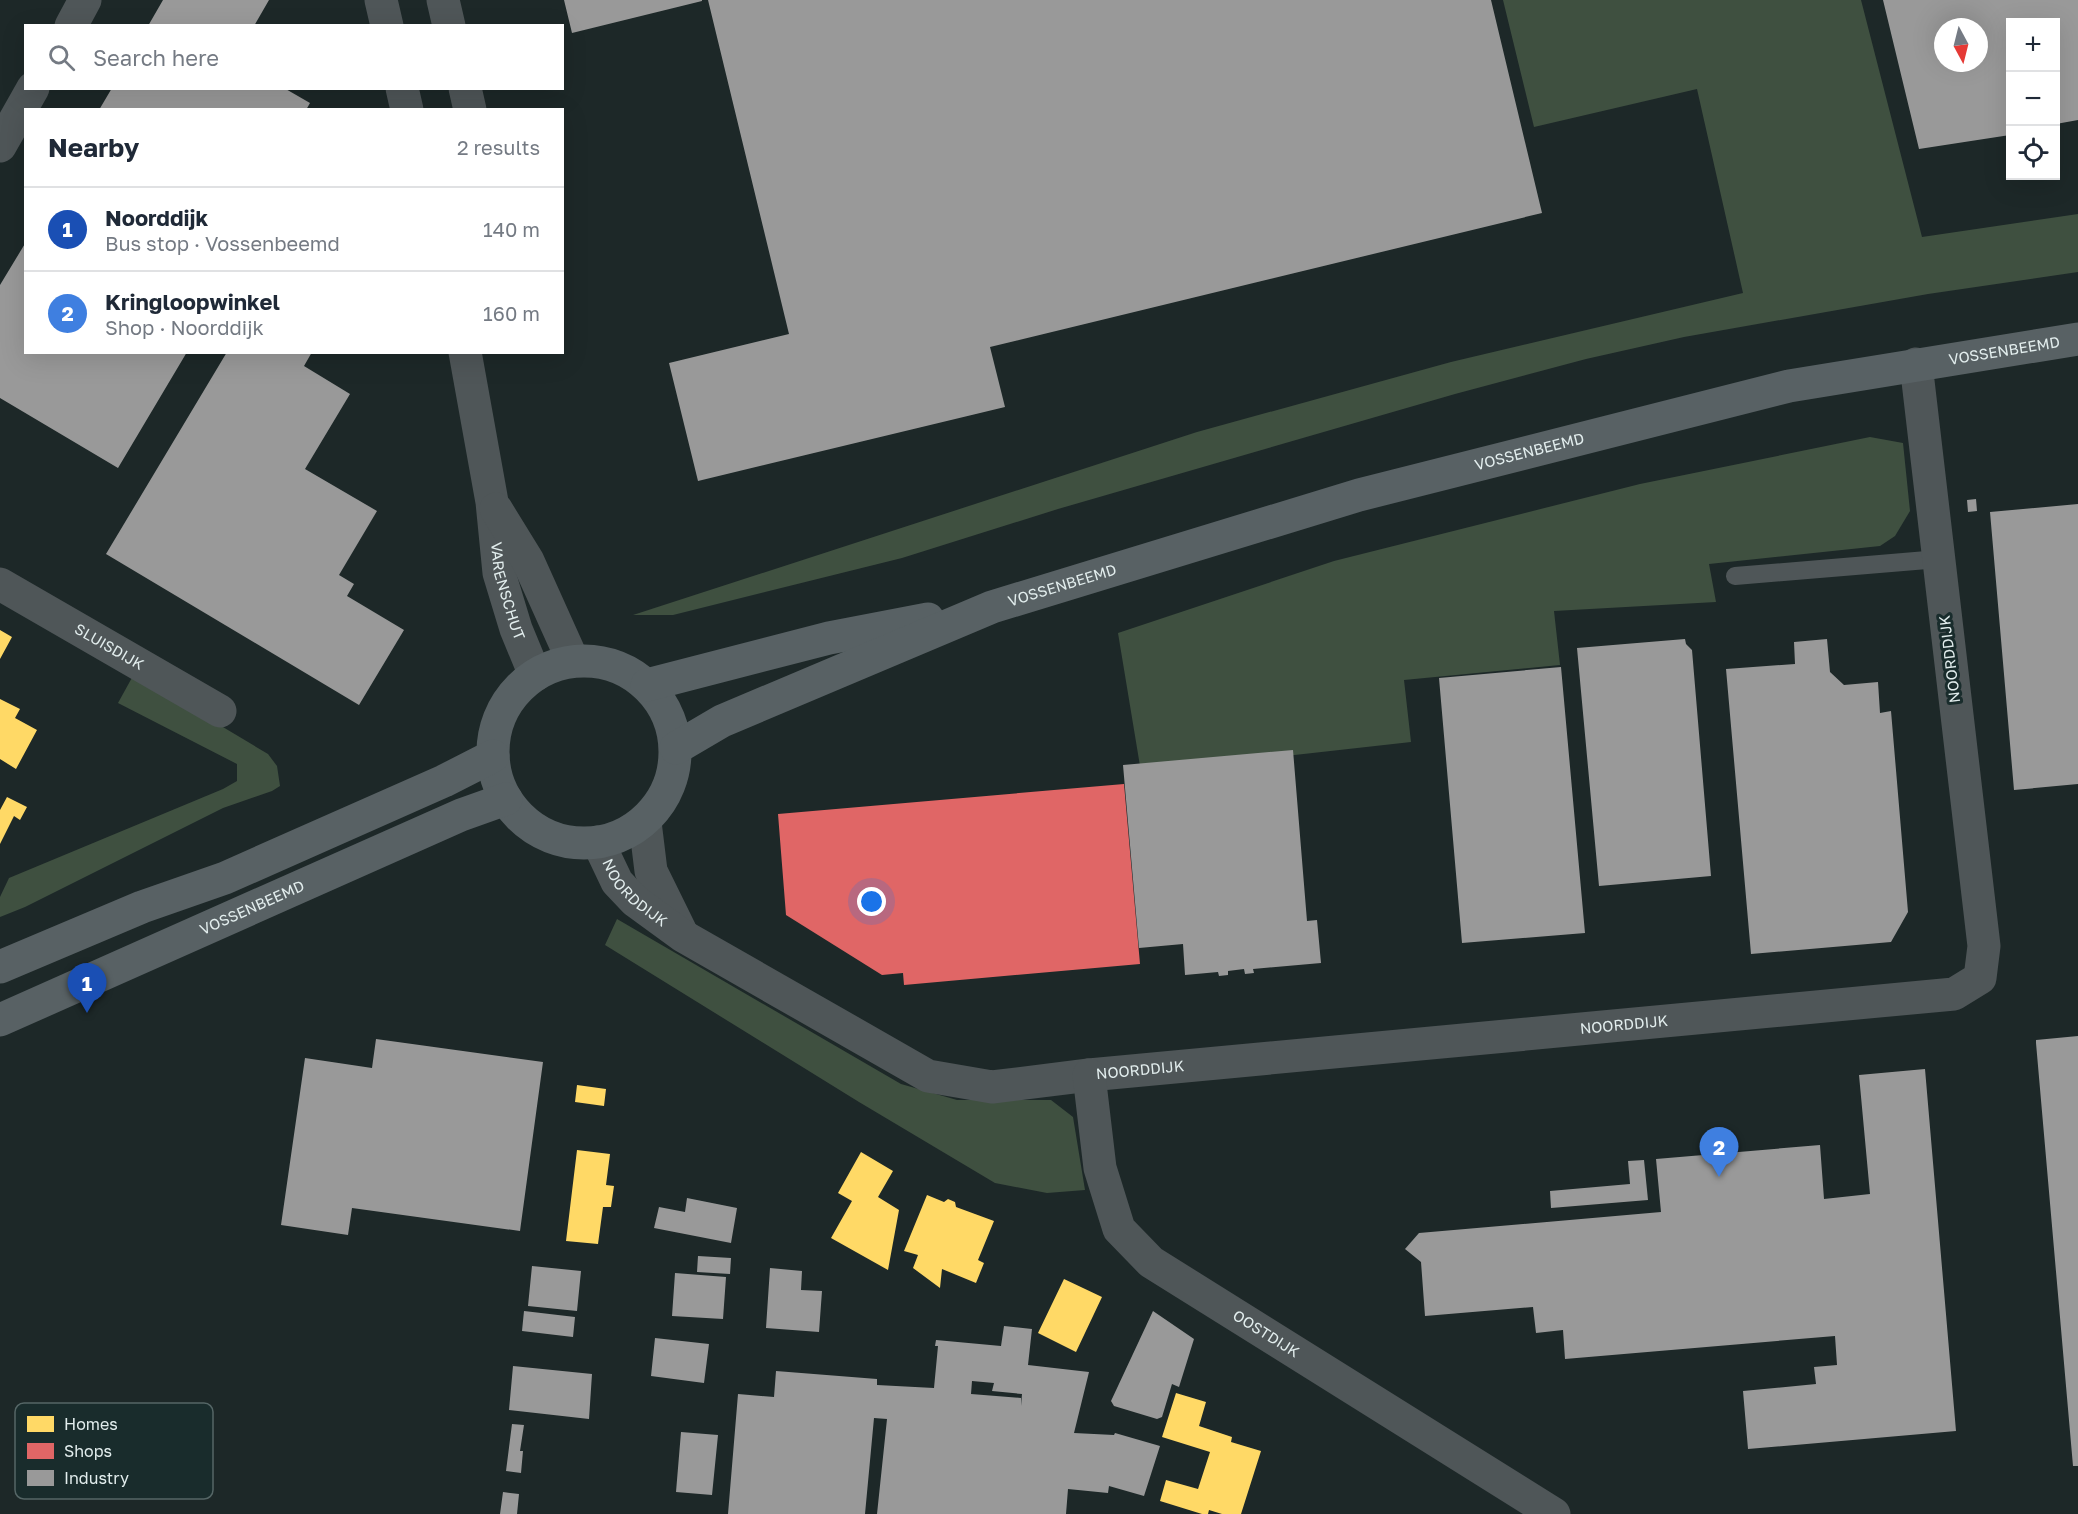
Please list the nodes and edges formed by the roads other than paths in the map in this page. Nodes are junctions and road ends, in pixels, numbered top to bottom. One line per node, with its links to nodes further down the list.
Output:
1 (86, 0): 4 (street)
2 (381, 0): 5 (street)
3 (443, 0): 6 (street)
4 (71, 24)
5 (387, 24)
6 (449, 24)
7 (32, 90): 12 (street)
8 (402, 90): 10 (street)
9 (465, 90): 11 (street)
10 (407, 108)
11 (470, 108)
12 (0, 146)
13 (2078, 339): 15 (main road, VOSSENBEEMD)
14 (465, 354): 16 (street, VARENSCHUT)
15 (1916, 364): 17 (street, NOORDDIJK); 20 (main road, VOSSENBEEMD)
16 (492, 502): 21 (street, VARENSCHUT); 22 (street, VARENSCHUT)
17 (1939, 559): 18 (lane); 33 (street, NOORDDIJK)
18 (1735, 576)
19 (0, 584): 24 (street, SLUISDIJK)
20 (992, 607): 23 (main road, VOSSENBEEMD); 25 (main road, VOSSENBEEMD)
21 (573, 661): 22 (main road); 23 (main road)
22 (535, 675): 26 (main road)
23 (647, 685): 25 (main road)
24 (220, 711)
25 (676, 748): 28 (main road)
26 (493, 756): 27 (main road); 31 (main road)
27 (506, 799): 29 (main road); 32 (main road, VOSSENBEEMD)
28 (645, 822): 29 (main road); 30 (street, NOORDDIJK)
29 (598, 842): 30 (street, NOORDDIJK)
30 (683, 936): 33 (street, NOORDDIJK)
31 (0, 967)
32 (0, 1020)
33 (1089, 1075): 34 (street, OOSTDIJK)
34 (1554, 1514)

